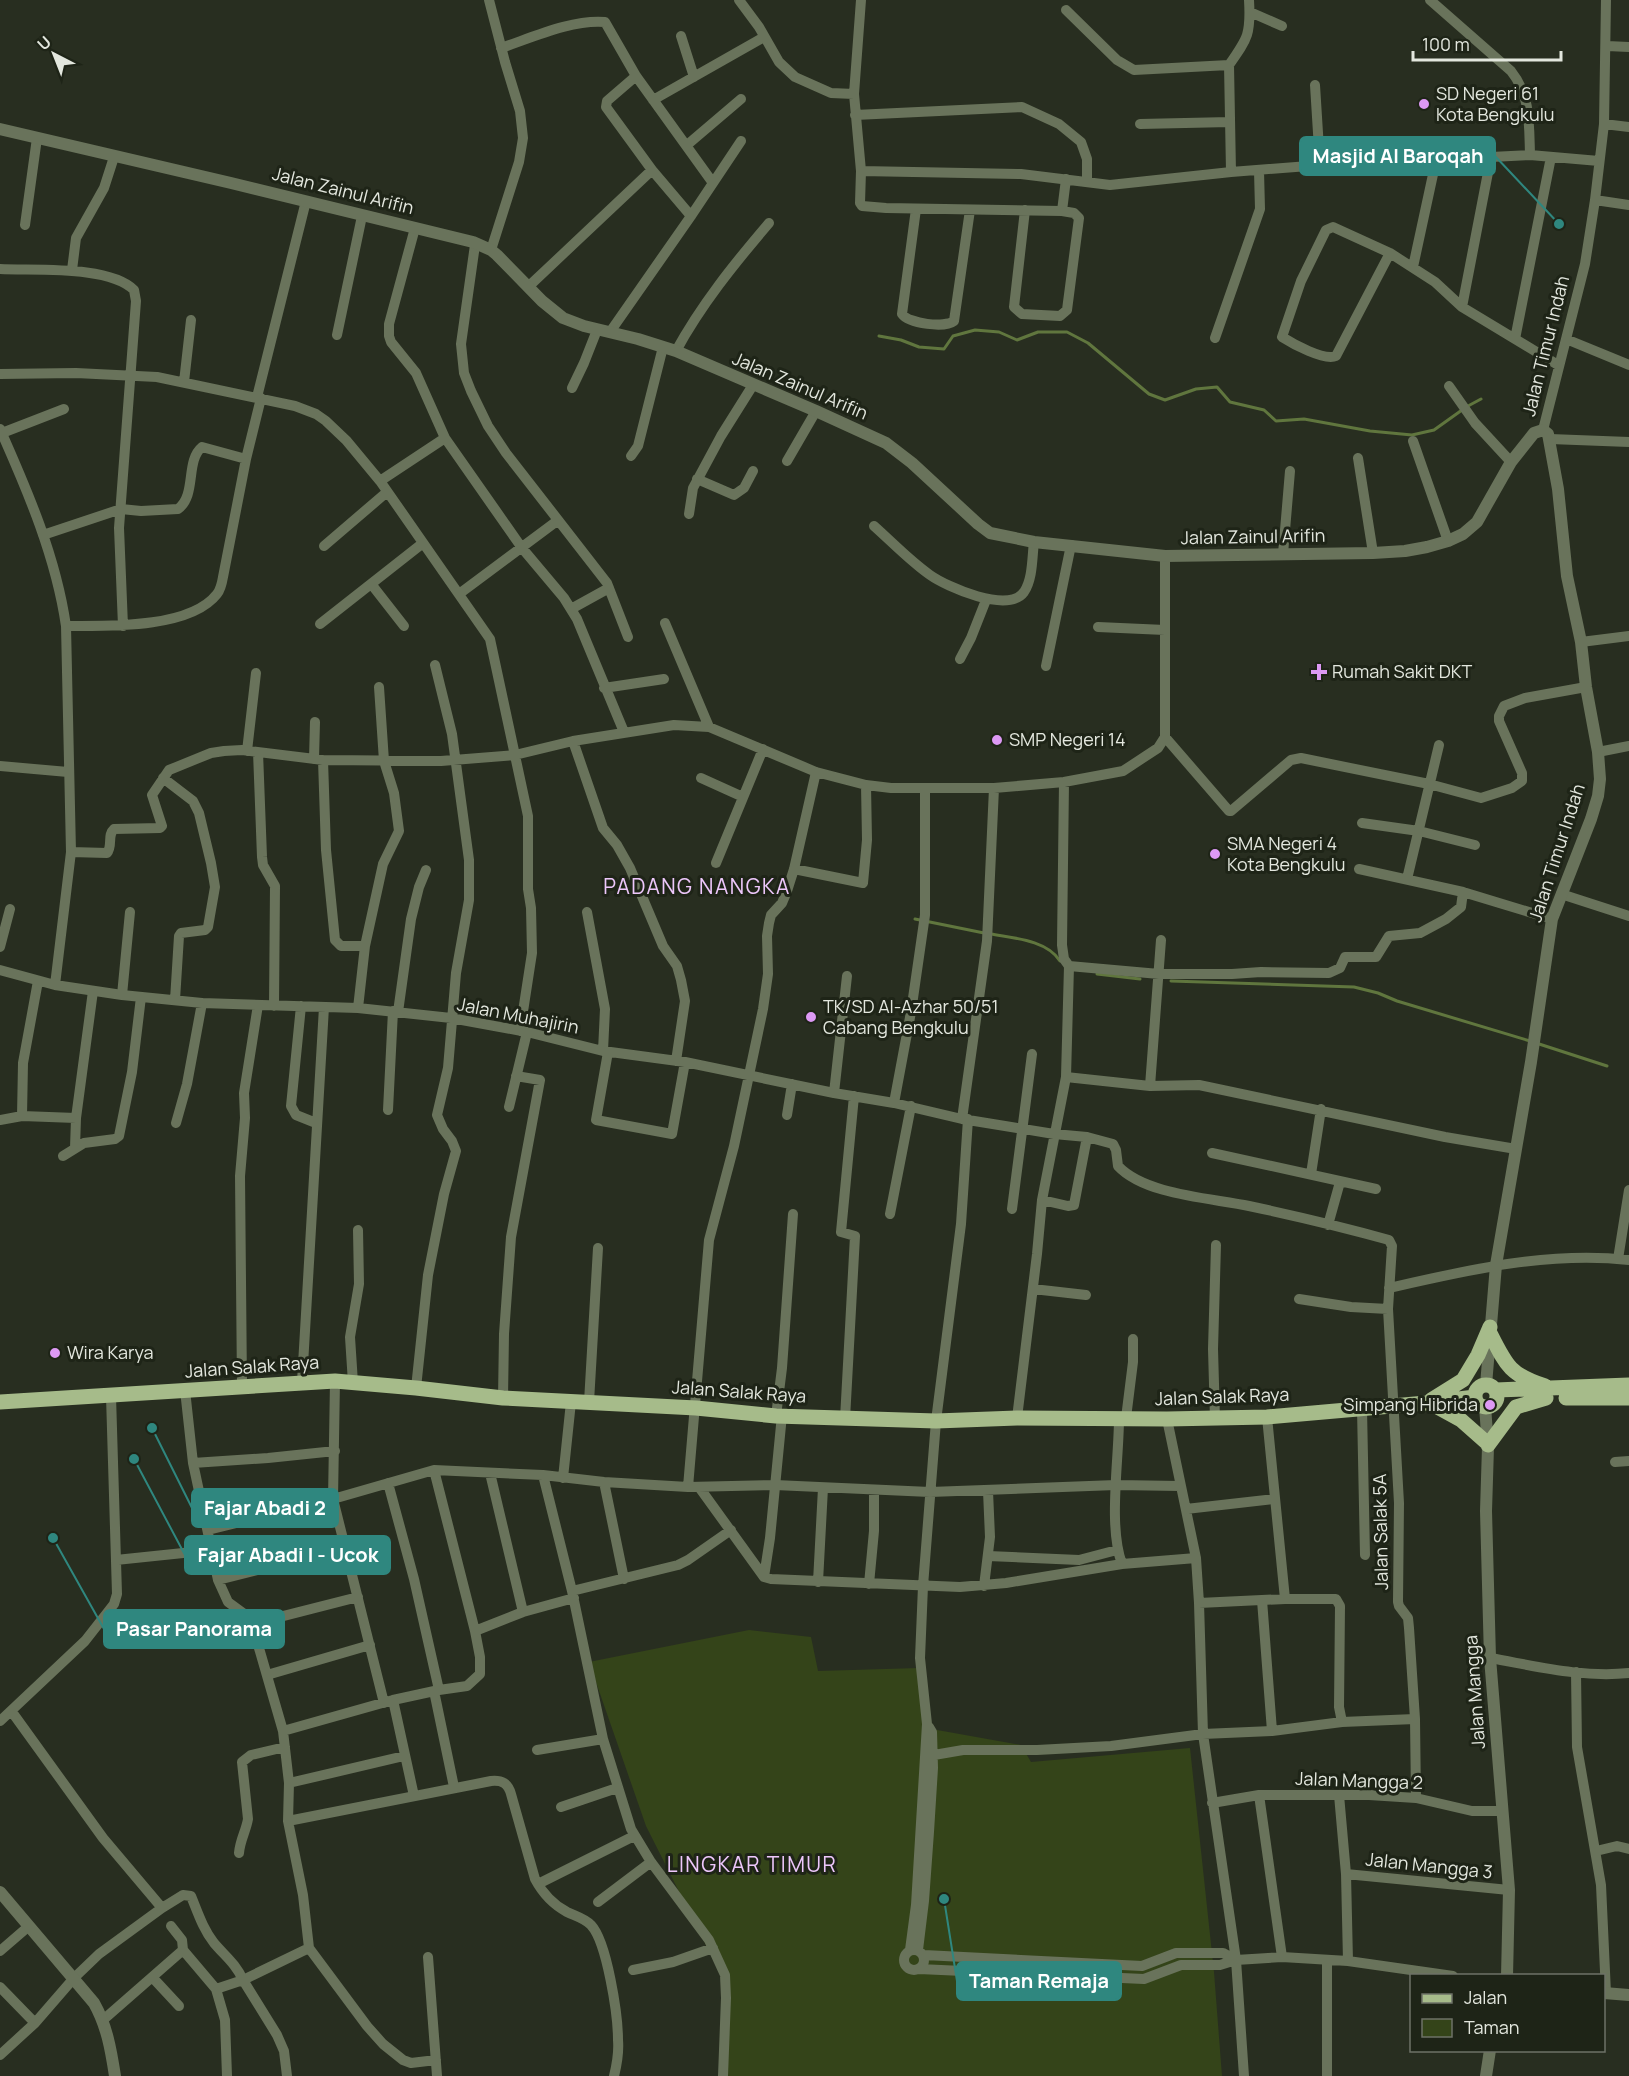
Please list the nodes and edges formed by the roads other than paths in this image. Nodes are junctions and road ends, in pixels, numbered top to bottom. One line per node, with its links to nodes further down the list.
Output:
1 (489, 0): 14 (street)
2 (739, 0): 11 (street)
3 (861, 0): 19 (street)
4 (1249, 0): 8 (street)
5 (1430, 0): 31 (street)
6 (1606, 0): 12 (street, Jalan Timur Indah)
7 (1066, 10): 15 (street)
8 (1250, 12): 9 (street); 15 (street)
9 (1281, 26)
10 (681, 36): 17 (street)
11 (764, 37): 17 (street); 19 (street)
12 (1607, 46): 13 (street); 25 (street, Jalan Timur Indah)
13 (1629, 47)
14 (501, 48): 16 (street); 58 (street)
15 (1229, 65): 23 (street)
16 (636, 76): 21 (street); 38 (street)
17 (694, 77): 21 (street)
18 (1315, 86): 37 (street)
19 (854, 94): 22 (street)
20 (741, 99): 30 (street)
21 (653, 100): 30 (street)
22 (855, 115): 39 (street); 43 (street)
23 (1230, 122): 24 (street); 41 (street)
24 (1140, 124)
25 (1604, 124): 26 (street); 36 (street, Jalan Timur Indah)
26 (1629, 127)
27 (0, 129): 28 (street, Jalan Zainul Arifin)
28 (37, 138): 33 (street, Jalan Zainul Arifin); 55 (street)
29 (741, 141): 44 (street)
30 (687, 145): 44 (street)
31 (1530, 155): 34 (street); 35 (street)
32 (1437, 156): 35 (street); 37 (street); 60 (street)
33 (114, 157): 46 (street, Jalan Zainul Arifin); 62 (street)
34 (1551, 157): 36 (street); 70 (street)
35 (1491, 158): 64 (street)
36 (1599, 161): 45 (street, Jalan Timur Indah)
37 (1320, 165): 40 (street)
38 (652, 170): 53 (street); 63 (street)
39 (861, 171): 42 (street); 48 (street)
40 (1259, 171): 41 (street); 69 (street)
41 (1231, 172): 43 (street)
42 (1066, 179): 43 (street); 51 (street)
43 (1088, 182)
44 (713, 183): 53 (street)
45 (1594, 200): 47 (street); 71 (street, Jalan Timur Indah)
46 (306, 201): 52 (street, Jalan Zainul Arifin); 81 (street)
47 (1629, 205)
48 (916, 209): 49 (street); 49 (street)
49 (970, 210): 50 (street)
50 (1025, 210): 51 (street); 51 (street)
51 (1062, 211)
52 (362, 216): 56 (street, Jalan Zainul Arifin); 68 (street)
53 (691, 216): 67 (street)
54 (769, 223): 72 (street)
55 (25, 225)
56 (415, 228): 57 (street, Jalan Zainul Arifin); 86 (street)
57 (476, 245): 58 (street, Jalan Zainul Arifin); 101 (street)
58 (490, 250): 63 (street, Jalan Zainul Arifin)
59 (1390, 253): 59 (street); 60 (street)
60 (1413, 267): 64 (street)
61 (0, 269): 62 (street)
62 (72, 270): 76 (street)
63 (528, 287): 66 (street, Jalan Zainul Arifin)
64 (1462, 307): 70 (street)
65 (191, 320): 77 (street)
66 (597, 330): 67 (street, Jalan Zainul Arifin); 80 (street)
67 (610, 332): 72 (street, Jalan Zainul Arifin)
68 (337, 335)
69 (1215, 338)
70 (1515, 339): 73 (street)
71 (1566, 339): 73 (street, Jalan Timur Indah); 74 (street)
72 (670, 349): 78 (street, Jalan Zainul Arifin); 89 (street)
73 (1558, 364): 85 (street, Jalan Timur Indah)
74 (1629, 365)
75 (0, 374): 76 (street)
76 (131, 375): 77 (street); 99 (street)
77 (184, 382): 81 (street)
78 (753, 385): 83 (street, Jalan Zainul Arifin); 96 (street)
79 (1449, 386): 93 (street)
80 (572, 388)
81 (259, 398): 91 (street); 97 (street)
82 (64, 409): 84 (street)
83 (816, 411): 92 (street); 105 (street, Jalan Zainul Arifin)
84 (1, 431): 103 (street)
85 (1547, 435): 88 (street); 93 (street, Jalan Zainul Arifin); 127 (street, Jalan Timur Indah)
86 (445, 438): 97 (street); 109 (street)
87 (1413, 441): 104 (street)
88 (1629, 442)
89 (631, 456)
90 (1358, 458): 110 (street)
91 (246, 459): 99 (street); 121 (street)
92 (787, 461)
93 (1511, 462): 104 (street, Jalan Zainul Arifin)
94 (753, 471): 96 (street)
95 (1290, 471): 111 (street)
96 (697, 479): 100 (street)
97 (380, 481): 98 (street)
98 (387, 492): 106 (street); 108 (street)
99 (121, 509): 103 (street); 121 (street)
100 (689, 514)
101 (557, 521): 109 (street); 114 (street)
102 (874, 526): 116 (street)
103 (43, 535): 120 (street)
104 (1448, 541): 110 (street, Jalan Zainul Arifin)
105 (1034, 542): 107 (street, Jalan Zainul Arifin); 116 (street)
106 (423, 543): 113 (street); 115 (street)
107 (1071, 545): 112 (street, Jalan Zainul Arifin); 130 (street)
108 (324, 546)
109 (522, 548): 115 (street); 117 (street)
110 (1373, 553): 111 (street, Jalan Zainul Arifin)
111 (1283, 554): 112 (street, Jalan Zainul Arifin)
112 (1165, 556): 124 (street)
113 (372, 585): 119 (street); 122 (street)
114 (609, 588): 117 (street); 125 (street)
115 (459, 594): 146 (street)
116 (986, 600): 128 (street)
117 (571, 609): 135 (street)
118 (665, 623): 137 (street)
119 (320, 624)
120 (66, 626): 121 (street); 151 (street)
121 (123, 626)
122 (404, 626)
123 (1098, 627): 124 (street)
124 (1165, 630): 139 (street)
125 (628, 636)
126 (1629, 636): 127 (street)
127 (1581, 642): 134 (street, Jalan Timur Indah)
128 (960, 659)
129 (435, 665): 148 (street)
130 (1046, 666)
131 (256, 673): 144 (street)
132 (664, 680): 135 (street)
133 (379, 687): 149 (street)
134 (1586, 687): 145 (street, Jalan Timur Indah); 156 (street)
135 (604, 688): 138 (street)
136 (315, 723): 147 (street)
137 (709, 728): 138 (street); 143 (street)
138 (624, 732): 140 (street)
139 (1165, 737): 155 (street); 156 (street)
140 (573, 741): 146 (street); 201 (street)
141 (1439, 745): 156 (street)
142 (1629, 746): 145 (street)
143 (763, 749): 152 (street); 160 (street)
144 (253, 751): 147 (street); 153 (street); 192 (street)
145 (1598, 752): 171 (street, Jalan Timur Indah)
146 (515, 755): 148 (street); 198 (street)
147 (319, 759): 149 (street); 178 (street)
148 (455, 759): 149 (street); 197 (street)
149 (384, 760): 178 (street)
150 (0, 766): 151 (street)
151 (68, 772): 164 (street)
152 (816, 772): 157 (street); 166 (street)
153 (163, 778): 164 (street); 189 (street)
154 (701, 778): 160 (street)
155 (1064, 782): 159 (street); 181 (street)
156 (1429, 784): 162 (street)
157 (866, 785): 158 (street); 166 (street)
158 (925, 788): 159 (street); 209 (street)
159 (994, 788): 217 (street)
160 (743, 797): 165 (street)
161 (1362, 823): 162 (street)
162 (1419, 831): 163 (street); 169 (street)
163 (1475, 845)
164 (71, 852): 185 (street)
165 (717, 863)
166 (794, 869): 202 (street)
167 (1359, 869): 169 (street)
168 (426, 870): 196 (street)
169 (1407, 879): 170 (street)
170 (1463, 892): 176 (street); 182 (street)
171 (1561, 894): 175 (street); 176 (street, Jalan Timur Indah)
172 (10, 909): 179 (street)
173 (130, 912): 187 (street)
174 (587, 912): 199 (street)
175 (1629, 916)
176 (1552, 919): 225 (street, Jalan Timur Indah)
177 (1161, 940): 182 (street)
178 (365, 946): 195 (street)
179 (0, 947)
180 (0, 970): 184 (street, Jalan Muhajirin)
181 (1069, 971): 182 (street); 204 (street)
182 (1159, 974): 206 (street)
183 (847, 976): 207 (street)
184 (38, 981): 185 (street, Jalan Muhajirin); 215 (street)
185 (55, 985): 186 (street, Jalan Muhajirin)
186 (93, 991): 187 (street, Jalan Muhajirin); 216 (street)
187 (122, 995): 188 (street, Jalan Muhajirin)
188 (141, 997): 189 (street, Jalan Muhajirin); 224 (street)
189 (175, 1000): 190 (street, Jalan Muhajirin)
190 (202, 1003): 191 (street, Jalan Muhajirin); 219 (street)
191 (258, 1005): 192 (street, Jalan Muhajirin); 253 (street)
192 (274, 1006): 193 (street, Jalan Muhajirin)
193 (302, 1006): 194 (street, Jalan Muhajirin); 220 (street)
194 (324, 1007): 195 (street, Jalan Muhajirin); 220 (street)
195 (358, 1008): 196 (street, Jalan Muhajirin)
196 (396, 1012): 197 (street, Jalan Muhajirin); 213 (street)
197 (451, 1018): 198 (street, Jalan Muhajirin); 254 (street)
198 (524, 1032): 199 (street, Jalan Muhajirin); 203 (street)
199 (606, 1051): 201 (street, Jalan Muhajirin); 201 (street)
200 (1032, 1054): 221 (street)
201 (680, 1061): 202 (street, Jalan Muhajirin)
202 (750, 1075): 205 (street, Jalan Muhajirin); 266 (street)
203 (516, 1076): 211 (street); 259 (street)
204 (1066, 1077): 206 (street); 222 (street)
205 (792, 1084): 207 (street, Jalan Muhajirin); 214 (street)
206 (1150, 1086): 212 (street)
207 (834, 1093): 208 (street, Jalan Muhajirin)
208 (854, 1096): 209 (street, Jalan Muhajirin); 272 (street)
209 (894, 1102): 210 (street, Jalan Muhajirin)
210 (911, 1106): 217 (street, Jalan Muhajirin); 235 (street)
211 (509, 1107)
212 (1321, 1109): 225 (street); 228 (street)
213 (388, 1110)
214 (787, 1114)
215 (22, 1116): 216 (street); 218 (street)
216 (76, 1118): 224 (street)
217 (965, 1119): 221 (street, Jalan Muhajirin); 275 (street)
218 (0, 1120)
219 (176, 1123)
220 (316, 1123): 250 (street)
221 (1022, 1128): 222 (street, Jalan Muhajirin); 233 (street)
222 (1054, 1134): 223 (street, Jalan Muhajirin); 232 (street)
223 (1086, 1137): 232 (street); 236 (street, Jalan Muhajirin)
224 (75, 1148): 227 (street)
225 (1516, 1149): 241 (street, Jalan Timur Indah)
226 (1212, 1153): 228 (street)
227 (63, 1156)
228 (1311, 1174): 229 (street)
229 (1340, 1182): 230 (street); 236 (street)
230 (1376, 1189)
231 (1629, 1193): 240 (street)
232 (1042, 1200): 243 (street)
233 (1012, 1209)
234 (793, 1214): 268 (street)
235 (890, 1214)
236 (1328, 1225): 242 (street, Jalan Salak 5A)
237 (358, 1230): 251 (street)
238 (1216, 1245): 274 (street)
239 (598, 1248): 263 (street)
240 (1623, 1260): 241 (street)
241 (1496, 1265): 242 (street); 247 (street, Jalan Timur Indah)
242 (1389, 1288): 246 (street, Jalan Salak 5A)
243 (1033, 1289): 244 (street); 269 (street)
244 (1086, 1295)
245 (1299, 1299): 246 (street)
246 (1389, 1309): 265 (street, Jalan Salak 5A)
247 (1490, 1330): 256 (main road); 257 (street, Jalan Timur Indah); 264 (main road)
248 (1133, 1340): 270 (street)
249 (335, 1381): 250 (main road, Jalan Salak Raya); 251 (main road, Jalan Salak Raya); 277 (street)
250 (302, 1382): 253 (main road, Jalan Salak Raya)
251 (353, 1383): 254 (main road, Jalan Salak Raya)
252 (1629, 1385): 256 (main road)
253 (242, 1386): 255 (main road, Jalan Salak Raya)
254 (416, 1388): 259 (main road, Jalan Salak Raya)
255 (185, 1390): 258 (main road, Jalan Salak Raya); 280 (street)
256 (1549, 1394): 257 (main road, Jalan Salak Raya); 260 (main road); 276 (main road)
257 (1488, 1395): 264 (main road, Jalan Salak Raya); 276 (street, Jalan Mangga)
258 (111, 1396): 261 (main road, Jalan Salak Raya); 306 (street)
259 (503, 1398): 262 (main road, Jalan Salak Raya)
260 (1629, 1398)
261 (0, 1402)
262 (571, 1402): 263 (main road, Jalan Salak Raya); 284 (street)
263 (589, 1402): 266 (main road, Jalan Salak Raya)
264 (1428, 1403): 265 (main road, Jalan Salak Raya); 276 (main road)
265 (1395, 1406): 267 (main road, Jalan Salak Raya); 332 (street, Jalan Salak 5A)
266 (696, 1408): 268 (main road, Jalan Salak Raya); 289 (street)
267 (1362, 1409): 271 (main road, Jalan Salak Raya); 303 (street)
268 (779, 1416): 272 (main road, Jalan Salak Raya); 287 (street)
269 (1017, 1418): 270 (main road, Jalan Salak Raya); 275 (main road, Jalan Salak Raya)
270 (1123, 1418): 273 (main road, Jalan Salak Raya); 288 (street)
271 (1267, 1418): 274 (main road, Jalan Salak Raya); 296 (street)
272 (845, 1419): 275 (main road, Jalan Salak Raya)
273 (1167, 1419): 274 (main road, Jalan Salak Raya); 290 (street)
274 (1215, 1419)
275 (936, 1420): 294 (street)
276 (1488, 1444): 325 (street, Jalan Mangga)
277 (335, 1451): 280 (street); 295 (street)
278 (1629, 1461): 279 (street)
279 (1615, 1462)
280 (193, 1463): 298 (street)
281 (434, 1470): 282 (street); 286 (street); 322 (street)
282 (490, 1473): 283 (street); 320 (street)
283 (543, 1475): 284 (street); 315 (street)
284 (563, 1478): 285 (street)
285 (603, 1482): 289 (street); 309 (street)
286 (388, 1484): 295 (street); 329 (street)
287 (775, 1485): 289 (street); 291 (street); 308 (street)
288 (1116, 1485): 290 (street); 293 (street); 302 (street)
289 (694, 1486): 299 (street)
290 (1180, 1486): 297 (street)
291 (823, 1488): 292 (street); 311 (street)
292 (874, 1490): 294 (street); 312 (street)
293 (988, 1491): 294 (street); 304 (street)
294 (930, 1492): 313 (street)
295 (333, 1499): 298 (street); 300 (street)
296 (1274, 1499): 297 (street); 317 (street)
297 (1186, 1509): 305 (street)
298 (208, 1530): 301 (street)
299 (731, 1530): 308 (street); 309 (street)
300 (345, 1548): 310 (street); 316 (street)
301 (212, 1550): 306 (street); 310 (street)
302 (1117, 1550): 304 (street); 307 (street)
303 (1365, 1555)
304 (988, 1556): 314 (street)
305 (1196, 1558): 307 (street); 319 (street)
306 (116, 1560): 331 (street)
307 (1122, 1564): 314 (street)
308 (764, 1577): 311 (street)
309 (624, 1579): 315 (street)
310 (218, 1580): 321 (street)
311 (818, 1582): 312 (street)
312 (869, 1584): 313 (street)
313 (923, 1586): 314 (street); 335 (street)
314 (984, 1586)
315 (573, 1594): 320 (street); 339 (street)
316 (358, 1597): 321 (street); 324 (street)
317 (1285, 1599): 318 (street); 334 (street)
318 (1262, 1600): 319 (street); 337 (street)
319 (1199, 1603): 338 (street)
320 (523, 1612): 322 (street)
321 (252, 1624): 323 (street); 328 (street)
322 (475, 1631): 329 (street)
323 (212, 1639)
324 (370, 1645): 328 (street); 330 (street)
325 (1490, 1658): 326 (street); 353 (street, Jalan Mangga)
326 (1576, 1672): 327 (street); 357 (street)
327 (1629, 1673)
328 (267, 1676): 336 (street)
329 (437, 1690): 330 (street); 345 (street)
330 (389, 1702): 336 (street); 343 (street)
331 (12, 1712): 333 (street); 365 (street)
332 (1415, 1719): 334 (street); 350 (street, Jalan Salak 5A)
333 (0, 1721)
334 (1342, 1722): 337 (street)
335 (927, 1724): 342 (street); 372 (street)
336 (282, 1731): 340 (street)
337 (1272, 1731): 338 (street)
338 (1203, 1734): 342 (street); 351 (street)
339 (603, 1739): 341 (street); 346 (street)
340 (285, 1747): 344 (street); 358 (street)
341 (537, 1750)
342 (933, 1755): 372 (street)
343 (404, 1756): 344 (street); 349 (street)
344 (289, 1783): 354 (street)
345 (454, 1787): 349 (street); 361 (street)
346 (617, 1788): 352 (street); 355 (street)
347 (1259, 1795): 348 (street, Jalan Mangga 2); 351 (street, Jalan Mangga 2); 374 (street)
348 (1339, 1795): 350 (street, Jalan Mangga 2); 360 (street)
349 (414, 1796): 354 (street)
350 (1416, 1798): 353 (street, Jalan Mangga 2)
351 (1212, 1803): 376 (street)
352 (561, 1807)
353 (1503, 1811): 362 (street, Jalan Mangga)
354 (288, 1821): 368 (street)
355 (634, 1836): 359 (street); 361 (street)
356 (1629, 1849): 357 (street)
357 (1596, 1851): 382 (street)
358 (239, 1853)
359 (651, 1862): 364 (street); 369 (street)
360 (1346, 1874): 362 (street, Jalan Mangga 3); 377 (street)
361 (538, 1884): 400 (street)
362 (1509, 1890): 381 (street, Jalan Mangga)
363 (0, 1892): 366 (street)
364 (598, 1902)
365 (162, 1908): 383 (street); 385 (street)
366 (29, 1926): 371 (street); 383 (street)
367 (171, 1926): 370 (street)
368 (309, 1948): 385 (street); 395 (street)
369 (713, 1948): 379 (street); 401 (street)
370 (183, 1950): 384 (street); 387 (street)
371 (0, 1951)
372 (917, 1952): 376 (street); 378 (street); 378 (street)
373 (428, 1957): 395 (street)
374 (1282, 1958): 375 (street); 376 (street)
375 (1327, 1959): 377 (street); 403 (street)
376 (1236, 1960): 378 (street); 402 (street)
377 (1348, 1961): 380 (street)
378 (919, 1969)
379 (633, 1970)
380 (1439, 1974)
381 (1507, 1974)
382 (1605, 1974)
383 (74, 1978): 391 (street); 392 (street)
384 (153, 1978): 390 (street); 391 (street)
385 (243, 1980): 387 (street); 398 (street)
386 (0, 1988): 392 (street)
387 (216, 1989): 397 (street)
388 (1605, 1993): 389 (street)
389 (1629, 1995)
390 (179, 2006)
391 (103, 2020): 396 (street)
392 (35, 2023): 394 (street)
393 (1490, 2052): 404 (street)
394 (0, 2055)
395 (436, 2060): 399 (street)
396 (115, 2076)
397 (227, 2076)
398 (287, 2076)
399 (437, 2076)
400 (614, 2076)
401 (723, 2076)
402 (1244, 2076)
403 (1327, 2076)
404 (1486, 2076)

